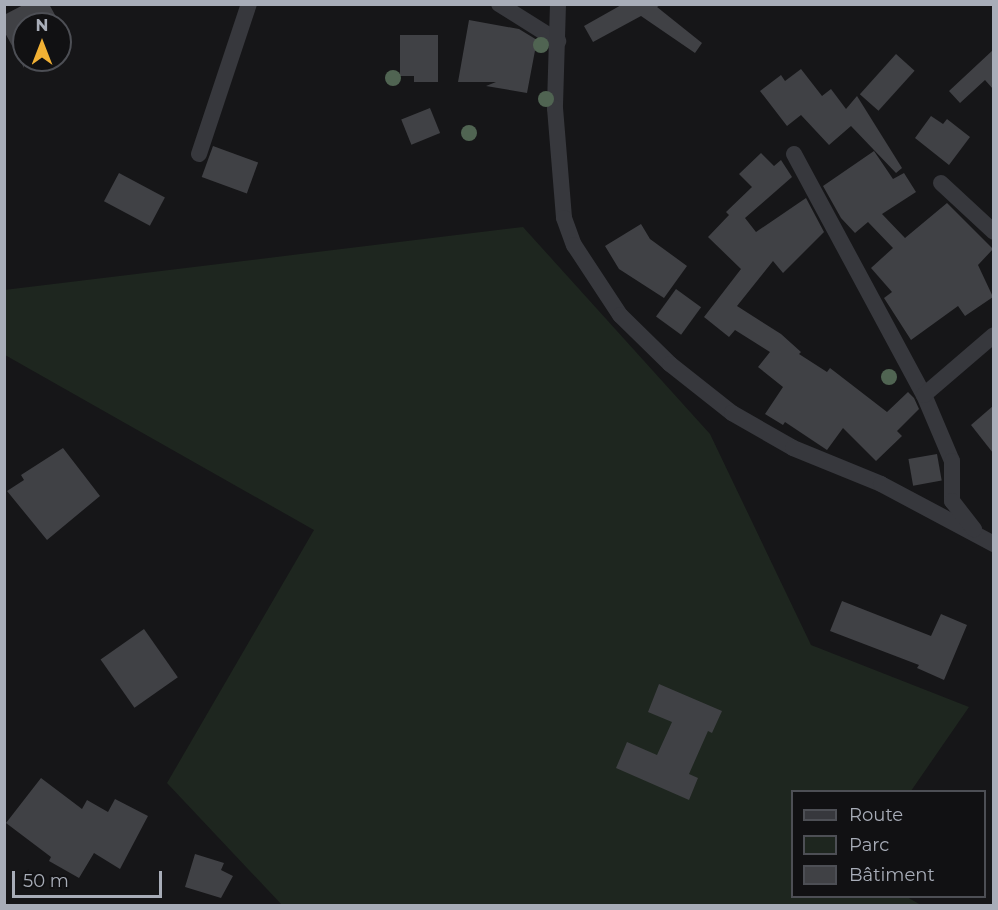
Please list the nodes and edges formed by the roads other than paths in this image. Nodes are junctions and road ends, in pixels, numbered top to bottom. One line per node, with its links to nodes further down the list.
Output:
1 (249, 4): 5 (street)
2 (500, 4): 4 (street)
3 (558, 4): 4 (street)
4 (558, 41): 11 (street)
5 (199, 154)
6 (794, 154): 10 (street)
7 (941, 183): 8 (street)
8 (993, 232)
9 (993, 335): 10 (street)
10 (924, 395): 11 (street)
11 (978, 535): 12 (street)
12 (993, 544)

